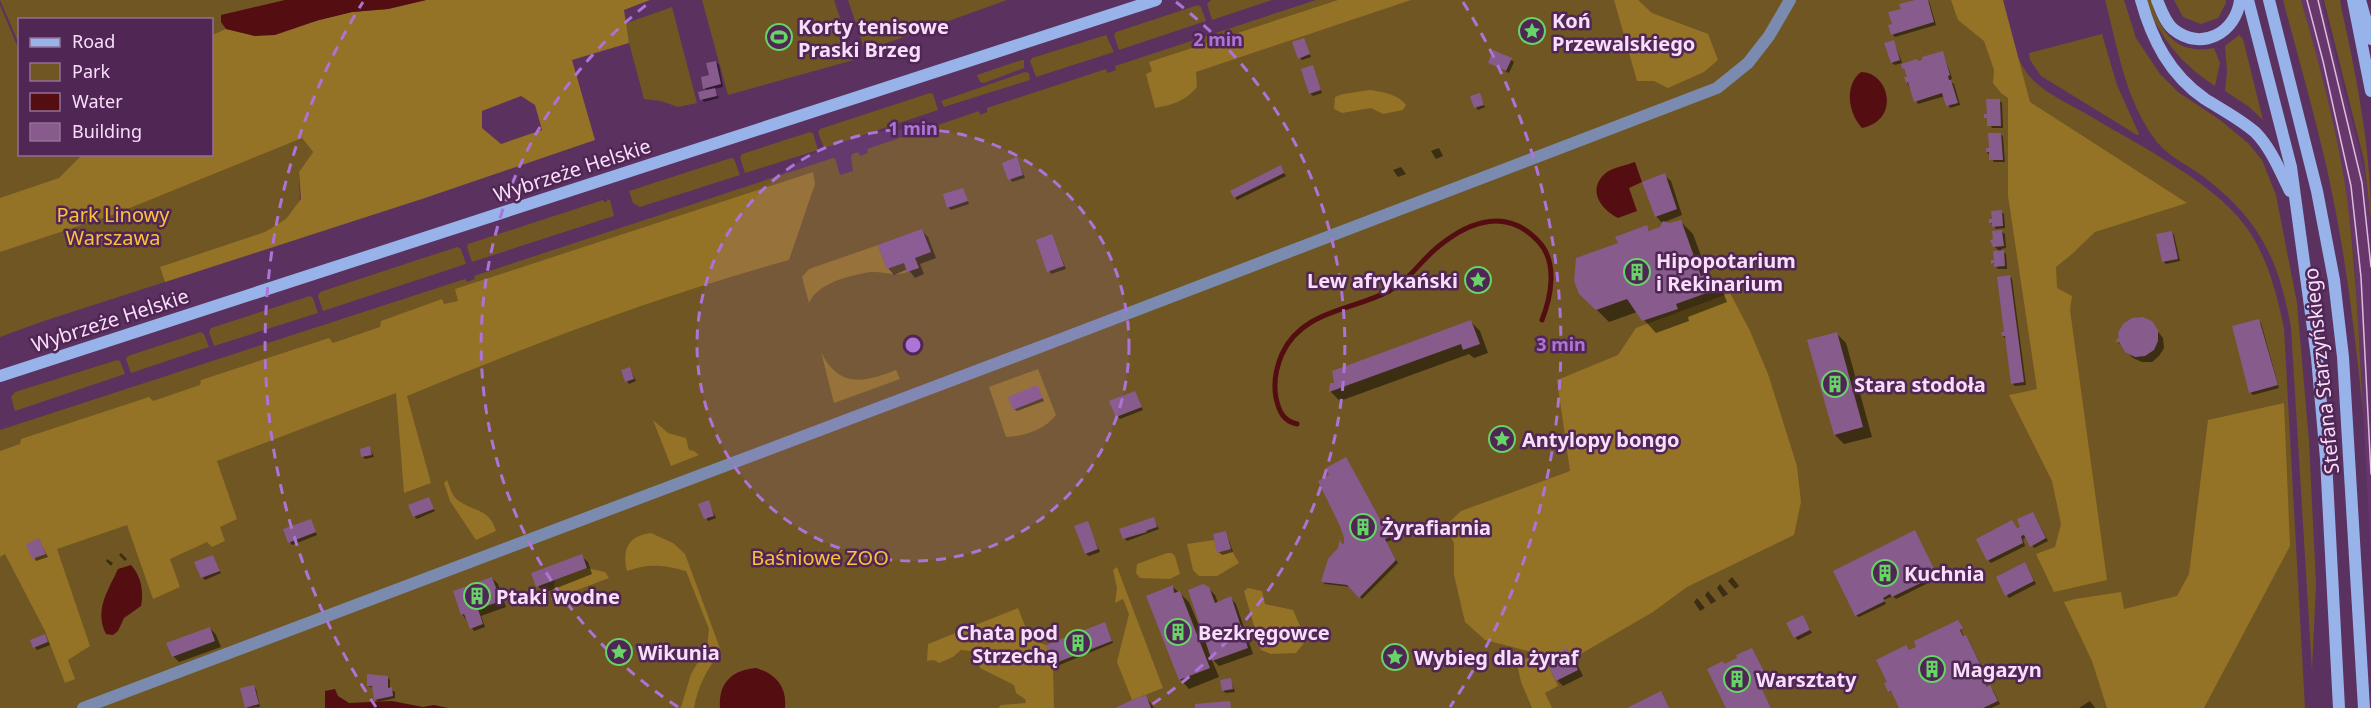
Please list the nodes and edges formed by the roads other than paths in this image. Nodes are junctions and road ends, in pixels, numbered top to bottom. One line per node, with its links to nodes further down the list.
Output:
1 (1156, 0): 13 (main road, Wybrzeże Helskie)
2 (1790, 0): 14 (street)
3 (2141, 0): 12 (main road)
4 (2157, 0): 5 (main road)
5 (2240, 0)
6 (2248, 0): 12 (main road)
7 (2269, 0): 16 (main road, Stefana Starzyńskiego)
8 (2353, 0): 11 (main road)
9 (2360, 0): 10 (main road)
10 (2371, 39)
11 (2371, 91)
12 (2294, 198): 15 (main road)
13 (0, 376)
14 (83, 708)
15 (2339, 708)
16 (2364, 708)

